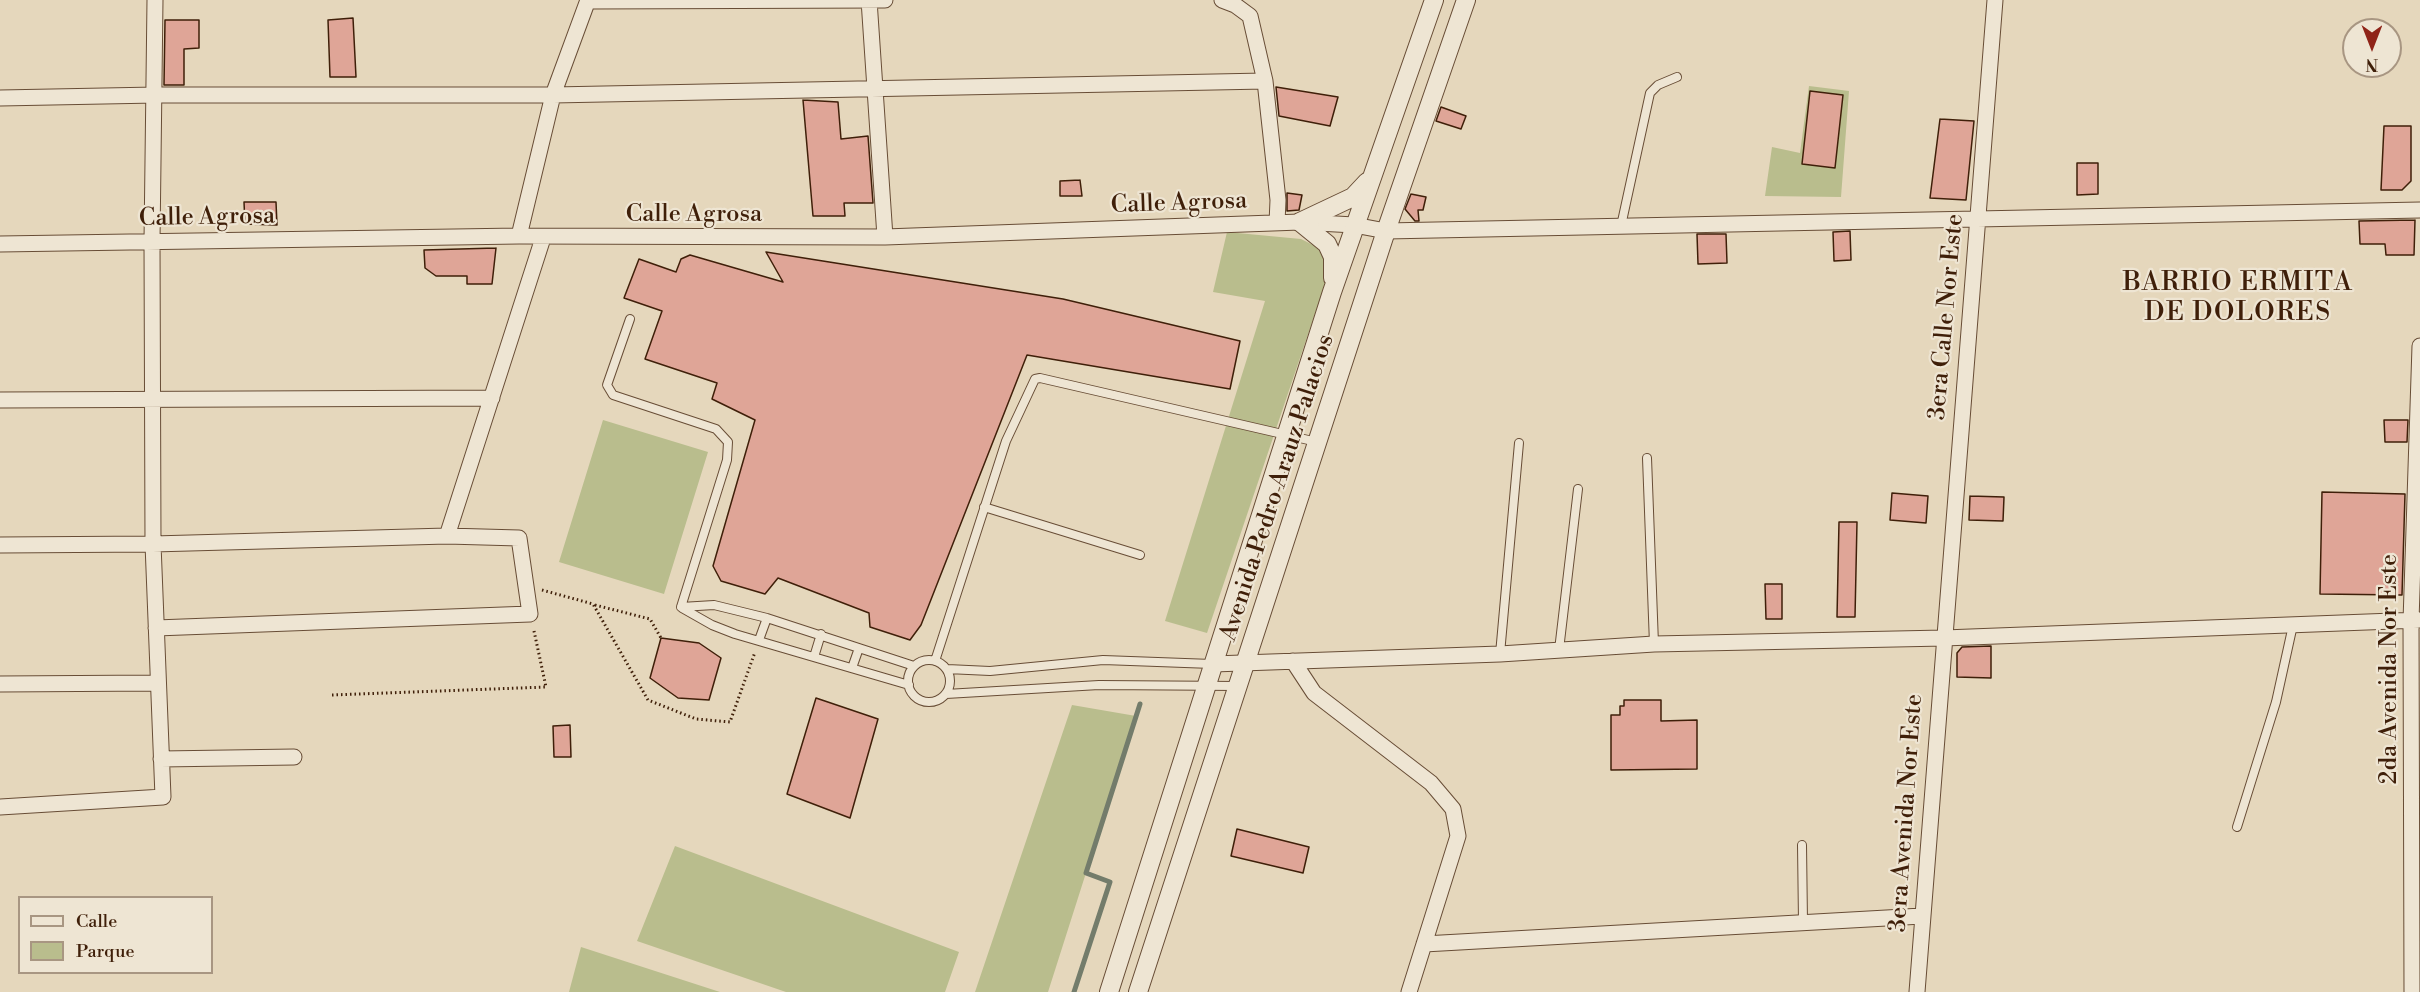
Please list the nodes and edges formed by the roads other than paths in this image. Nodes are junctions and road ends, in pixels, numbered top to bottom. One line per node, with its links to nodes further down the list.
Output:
1 (155, 0): 13 (street)
2 (869, 0): 3 (street); 6 (street); 11 (street)
3 (885, 0)
4 (1222, 0): 10 (street)
5 (1995, 0): 17 (street, 3era Calle Nor Este)
6 (588, 1): 12 (street)
7 (1434, 2): 8 (street); 15 (street, Avenida Pedro Arauz Palacios)
8 (1463, 7): 22 (street, Avenida Pedro Arauz Palacios)
9 (1677, 77): 21 (lane)
10 (1265, 81): 11 (street); 19 (street)
11 (875, 87): 12 (street); 24 (street)
12 (553, 94): 13 (street); 23 (street)
13 (156, 95): 14 (street); 26 (street)
14 (0, 98)
15 (1371, 178): 18 (street); 20 (street, Avenida Pedro Arauz Palacios)
16 (2420, 210): 17 (street, Calle Agrosa)
17 (1978, 219): 21 (street, Calle Agrosa); 50 (street, 3era Calle Nor Este)
18 (1300, 222): 19 (street, Calle Agrosa); 20 (street, Calle Agrosa); 28 (street)
19 (1277, 223): 24 (street, Calle Agrosa)
20 (1354, 225): 22 (street, Calle Agrosa); 28 (street, Avenida Pedro Arauz Palacios)
21 (1621, 226): 22 (street, Calle Agrosa)
22 (1386, 231): 35 (street, Avenida Pedro Arauz Palacios)
23 (519, 236): 25 (street, Calle Agrosa); 26 (street, Calle Agrosa)
24 (885, 237): 25 (street, Calle Agrosa)
25 (543, 238): 31 (street)
26 (152, 241): 27 (street, Calle Agrosa); 32 (street)
27 (0, 244)
28 (1332, 292): 34 (street, Avenida Pedro Arauz Palacios)
29 (630, 319): 44 (lane)
30 (2420, 346): 46 (street, 2da Avenida Nor Este)
31 (492, 398): 32 (street); 40 (street)
32 (152, 399): 33 (street); 41 (street)
33 (0, 400)
34 (1287, 435): 35 (lane); 39 (lane); 60 (street, Avenida Pedro Arauz Palacios)
35 (1318, 442): 59 (street, Avenida Pedro Arauz Palacios)
36 (1519, 443): 55 (lane)
37 (1647, 458): 52 (lane)
38 (1578, 489): 54 (lane)
39 (984, 507): 43 (lane); 57 (lane)
40 (447, 536): 41 (street); 48 (street)
41 (153, 544): 42 (street); 48 (street)
42 (0, 545)
43 (1140, 555)
44 (681, 607): 45 (lane); 51 (lane)
45 (766, 618): 49 (lane); 51 (lane)
46 (2415, 620): 47 (street); 84 (street, 2da Avenida Nor Este)
47 (2293, 625): 50 (street); 73 (lane)
48 (156, 628): 64 (street)
49 (821, 634): 53 (lane); 56 (lane)
50 (1944, 638): 52 (street); 77 (street, 3era Avenida Nor Este)
51 (759, 640): 56 (lane)
52 (1654, 644): 54 (street)
53 (859, 648): 61 (lane); 62 (lane)
54 (1559, 650): 55 (street)
55 (1500, 654): 58 (street)
56 (814, 657): 62 (lane)
57 (934, 661): 61 (lane); 63 (lane)
58 (1293, 661): 59 (street); 79 (street)
59 (1247, 663): 60 (street); 68 (street, Avenida Pedro Arauz Palacios)
60 (1213, 664): 63 (lane); 67 (street, Avenida Pedro Arauz Palacios)
61 (914, 666): 66 (lane)
62 (852, 668): 66 (lane)
63 (947, 669): 69 (lane)
64 (157, 683): 65 (street); 71 (street)
65 (0, 684)
66 (909, 685): 69 (lane)
67 (1207, 686): 68 (lane); 69 (lane); 75 (street, Avenida Pedro Arauz Palacios)
68 (1239, 686): 76 (street, Avenida Pedro Arauz Palacios)
69 (946, 694)
70 (294, 757): 71 (street)
71 (161, 759): 72 (street)
72 (0, 807)
73 (2237, 827)
74 (1802, 845): 78 (lane)
75 (1150, 862): 76 (street); 80 (street, Avenida Pedro Arauz Palacios)
76 (1177, 869): 81 (street, Avenida Pedro Arauz Palacios)
77 (1922, 916): 78 (street); 83 (street, 3era Avenida Nor Este)
78 (1803, 922): 79 (street)
79 (1424, 944): 82 (street)
80 (1109, 992)
81 (1138, 992)
82 (1409, 992)
83 (1917, 992)
84 (2412, 992)

